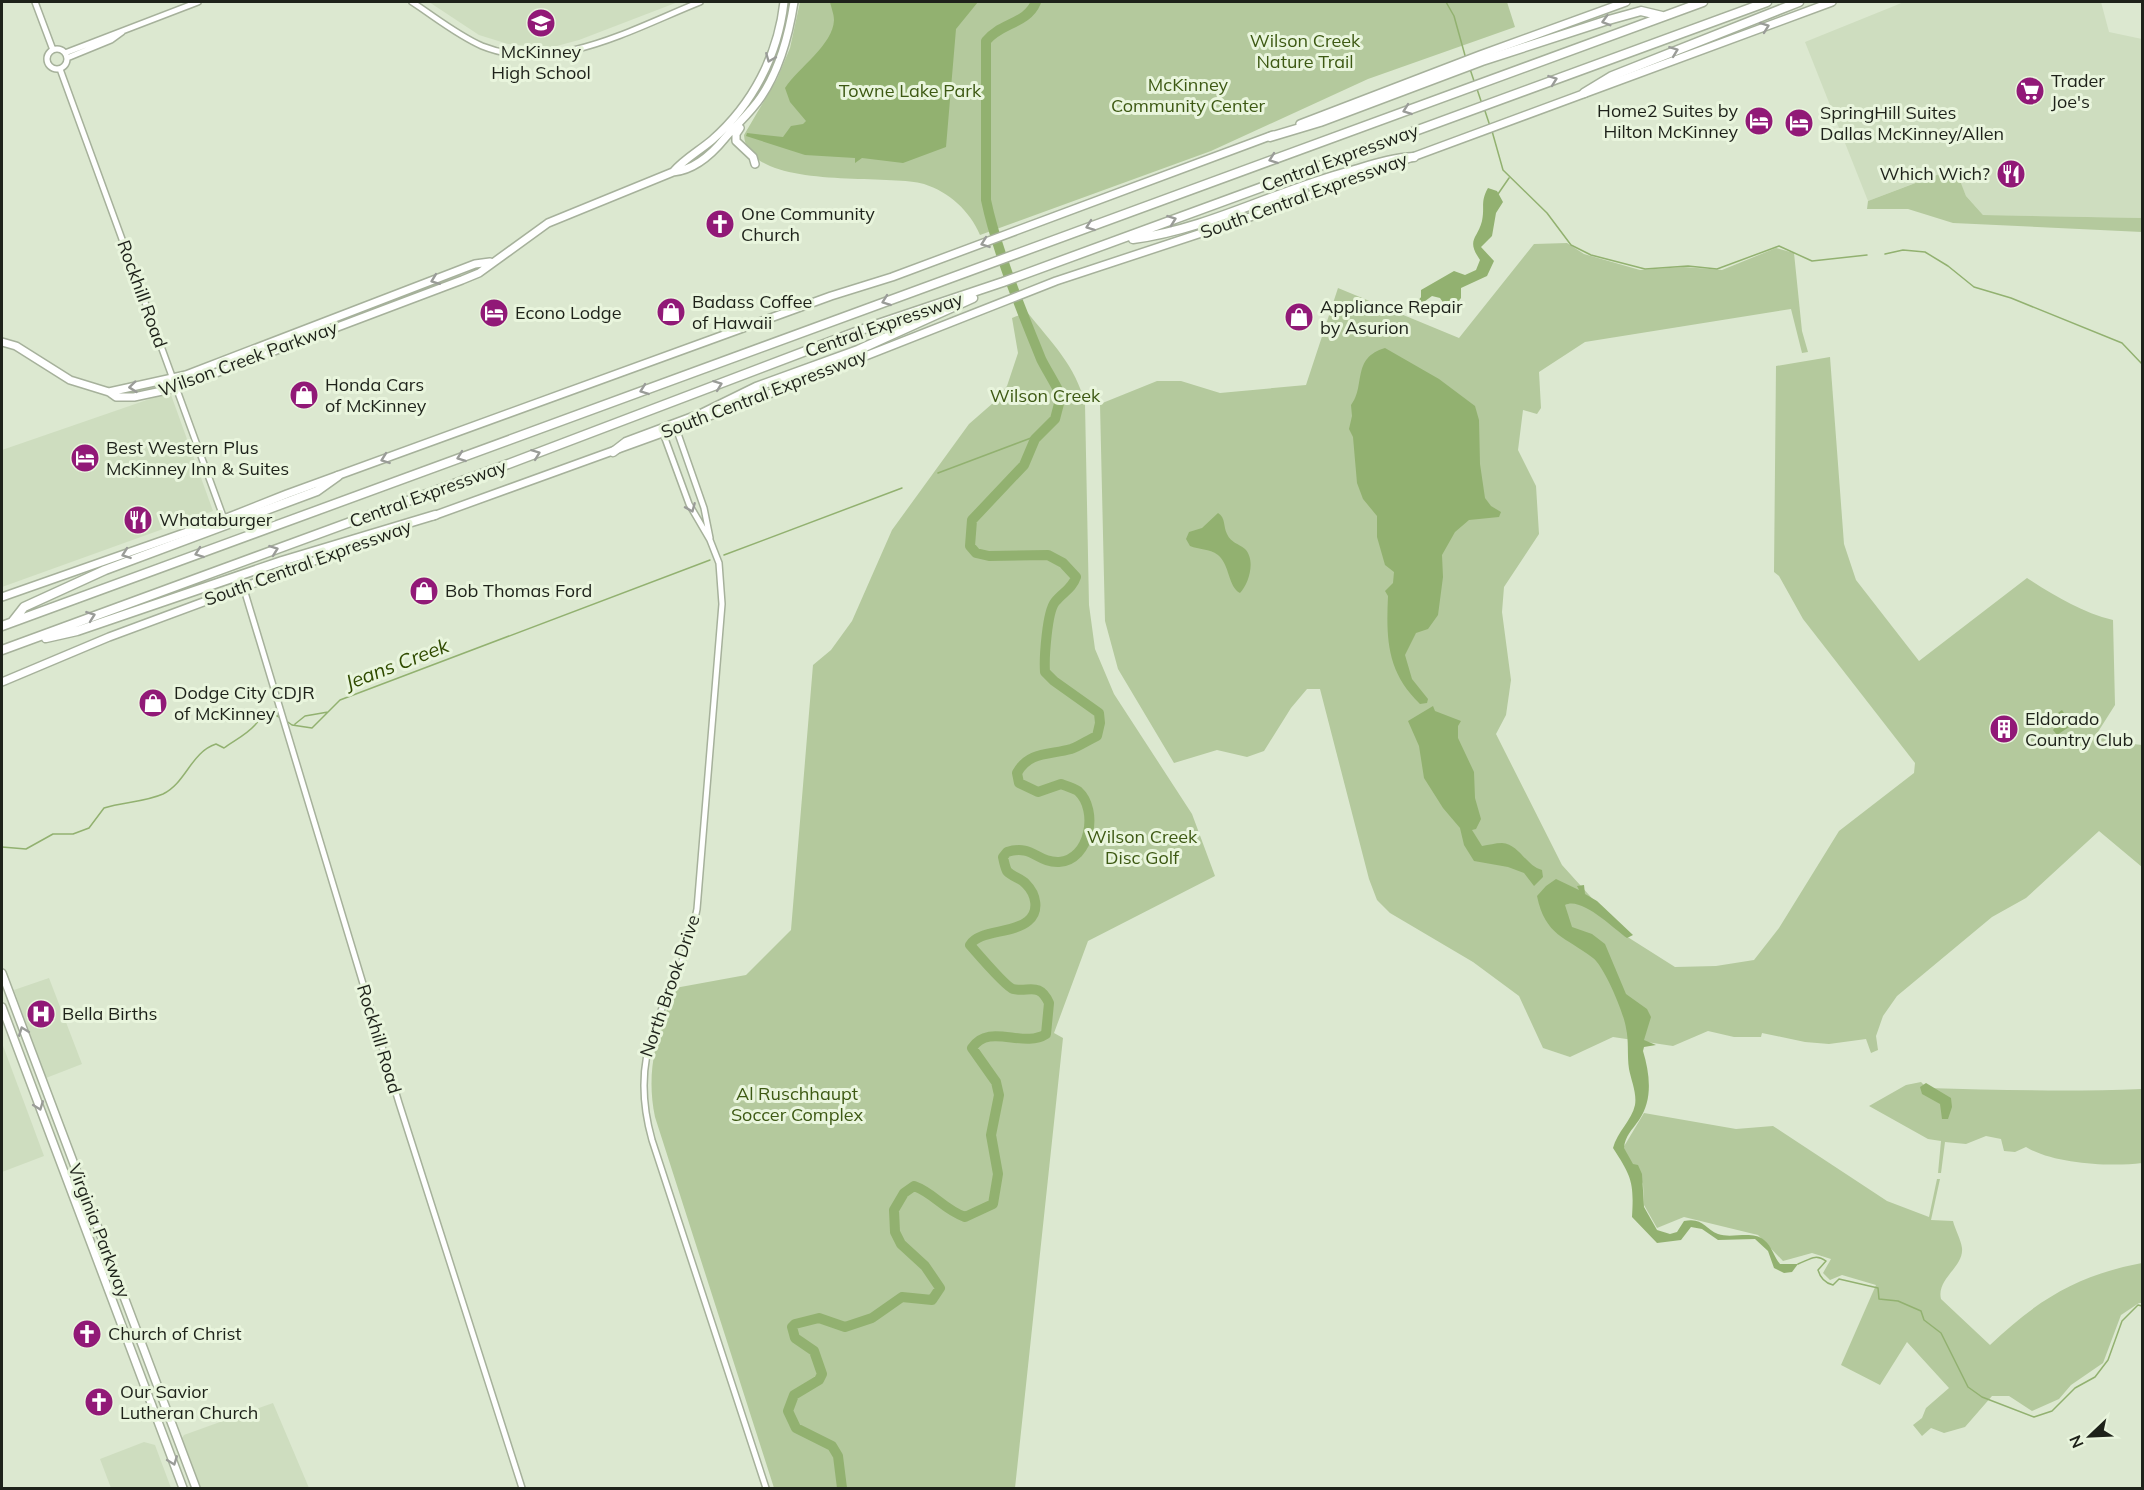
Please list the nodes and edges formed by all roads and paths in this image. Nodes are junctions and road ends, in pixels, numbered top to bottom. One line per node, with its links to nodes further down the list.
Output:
1 (35, 2): 13 (street)
2 (198, 2): 14 (street)
3 (412, 2): 4 (street)
4 (700, 2)
5 (784, 2): 22 (main road, Wilson Creek Parkway, one-way to 22)
6 (794, 2): 17 (main road, Wilson Creek Parkway)
7 (1626, 2): 15 (main road)
8 (1702, 2): 12 (highway, Central Expressway)
9 (1767, 2): 23 (highway, Central Expressway, one-way to 9)
10 (1799, 2): 18 (highway, one-way to 10)
11 (1832, 2): 18 (main road, South Central Expressway, one-way to 11)
12 (1662, 16): 15 (highway, one-way to 15); 41 (highway, Central Expressway, one-way to 41)
13 (53, 50): 14 (street); 16 (street)
14 (66, 56): 16 (street)
15 (1481, 58): 19 (highway)
16 (60, 69): 27 (street, Rockhill Road)
17 (769, 83): 21 (main road); 22 (main road, Wilson Creek Parkway)
18 (1584, 93): 20 (main road, South Central Expressway)
19 (1270, 137): 33 (main road, one-way to 33)
20 (1414, 157): 23 (highway); 30 (main road, South Central Expressway)
21 (756, 164)
22 (673, 172): 24 (main road, Wilson Creek Parkway)
23 (1117, 241): 25 (highway, Central Expressway)
24 (490, 262): 27 (main road, Wilson Creek Parkway, one-way to 27); 28 (main road, Wilson Creek Parkway)
25 (950, 306): 32 (highway); 43 (highway, Central Expressway, one-way to 25)
26 (2, 342): 29 (main road)
27 (173, 380): 28 (street, Rockhill Road); 29 (main road, Wilson Creek Parkway, one-way to 29)
28 (176, 388): 29 (main road, Wilson Creek Parkway); 37 (street, Rockhill Road)
29 (109, 392)
30 (676, 428): 31 (main road, South Central Expressway); 34 (street, North Brook Drive)
31 (663, 433): 32 (main road, South Central Expressway); 35 (street, North Brook Drive)
32 (613, 452): 36 (main road, South Central Expressway)
33 (338, 476): 37 (main road); 41 (highway)
34 (696, 484): 35 (street); 38 (street, North Brook Drive)
35 (683, 489): 38 (street, North Brook Drive, one-way to 38)
36 (435, 515): 39 (main road, South Central Expressway); 43 (highway)
37 (224, 519): 40 (main road, one-way to 40)
38 (710, 540): 53 (street, North Brook Drive)
39 (243, 586): 45 (main road, South Central Expressway); 52 (street, Rockhill Road)
40 (2, 597)
41 (12, 622): 42 (highway, Central Expressway)
42 (2, 626)
43 (16, 644): 44 (highway, Central Expressway)
44 (2, 650)
45 (2, 682)
46 (2, 974): 48 (main road, Virginia Parkway, one-way to 46)
47 (2, 1007): 49 (main road, Virginia Parkway, one-way to 49)
48 (85, 1195): 49 (main road); 51 (main road, Virginia Parkway)
49 (74, 1199): 50 (main road, Virginia Parkway, one-way to 50)
50 (183, 1488)
51 (196, 1488)
52 (522, 1488)
53 (766, 1488)

